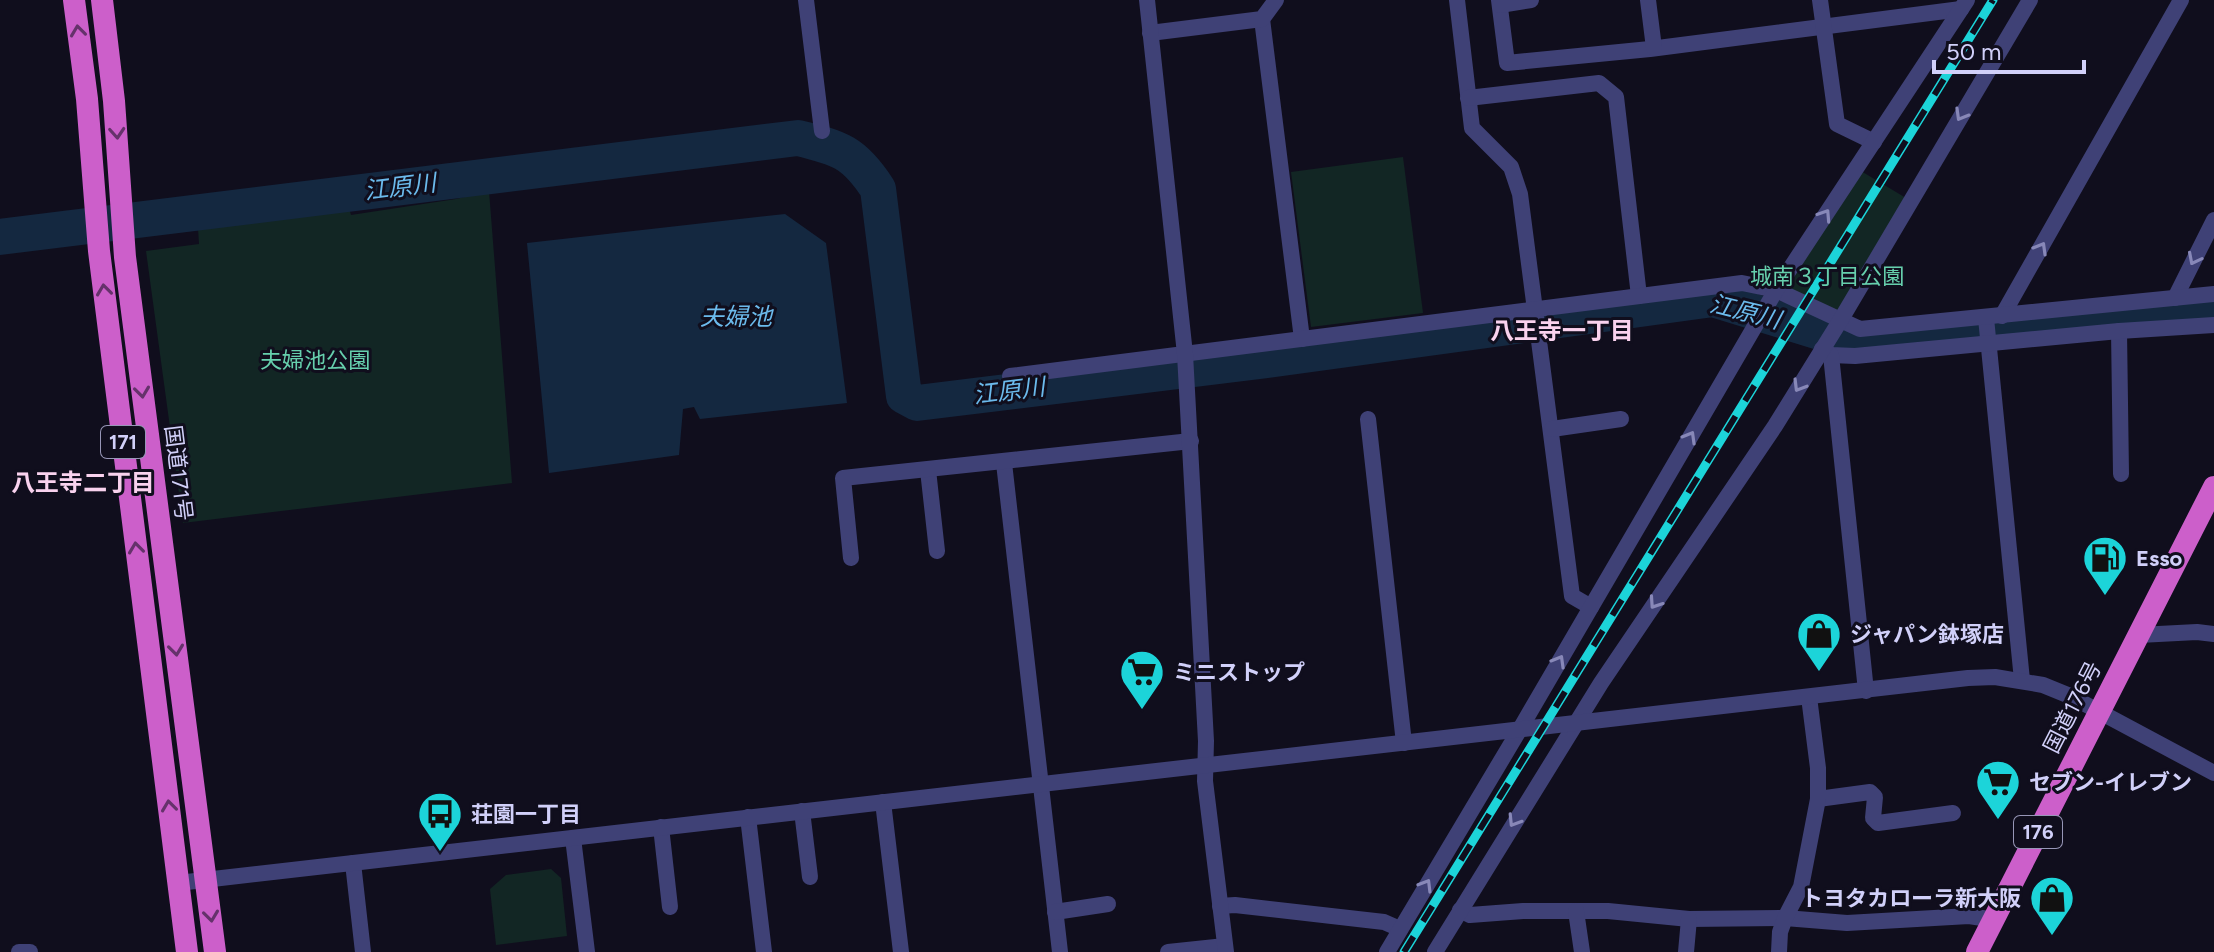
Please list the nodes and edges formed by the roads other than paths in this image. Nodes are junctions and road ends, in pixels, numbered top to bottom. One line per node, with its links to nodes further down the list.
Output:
1 (74, 0): 70 (highway, 171, one-way to 1)
2 (102, 0): 69 (highway, 国道171号 / 171, one-way to 69)
3 (806, 0): 20 (street)
4 (1147, 0): 17 (street)
5 (1276, 0): 15 (street)
6 (1457, 0): 19 (street)
7 (1531, 0): 12 (street)
8 (1648, 0): 18 (street)
9 (1820, 0): 16 (street)
10 (2030, 0): 29 (street, one-way to 29)
11 (2181, 0): 28 (street, one-way to 11)
12 (1499, 2): 18 (street)
13 (1964, 4): 14 (street); 21 (street)
14 (1916, 7): 16 (street)
15 (1262, 19): 17 (street); 32 (street)
16 (1824, 25): 18 (street); 21 (street)
17 (1150, 33): 35 (street)
18 (1654, 48)
19 (1468, 98): 25 (street); 27 (street)
20 (822, 131)
21 (1874, 142): 23 (street, one-way to 21)
22 (2214, 220): 26 (street, one-way to 26)
23 (1776, 290): 25 (street); 29 (street); 47 (street, one-way to 23)
24 (2214, 294): 26 (street)
25 (1639, 296): 27 (street)
26 (2175, 298): 28 (street)
27 (1537, 308): 32 (street); 39 (street)
28 (1994, 317): 29 (street); 33 (street)
29 (1840, 321): 34 (street)
30 (2214, 325): 31 (street)
31 (2119, 331): 33 (street); 43 (street)
32 (1302, 339): 35 (street)
33 (1987, 343): 34 (street); 50 (street)
34 (1826, 352): 51 (street); 54 (street, one-way to 54)
35 (1185, 358): 36 (street); 40 (street)
36 (1010, 376)
37 (1368, 419): 56 (street)
38 (1621, 419): 39 (street)
39 (1552, 429): 47 (street)
40 (1191, 441): 41 (street); 57 (street)
41 (1004, 463): 42 (street); 59 (street)
42 (928, 470): 45 (street); 46 (street)
43 (2121, 474)
44 (2214, 487): 49 (highway, 国道176号 / 176)
45 (937, 551)
46 (851, 558)
47 (1591, 607): 55 (street, one-way to 47)
48 (2214, 634): 49 (street)
49 (2139, 635): 53 (highway, 国道176号 / 176)
50 (2022, 680): 51 (street); 53 (street)
51 (1866, 691): 52 (street)
52 (1809, 697): 54 (street); 60 (street)
53 (2098, 712): 58 (street); 79 (highway, 国道176号 / 176)
54 (1576, 723): 55 (street); 74 (street, one-way to 74)
55 (1520, 729): 56 (street); 80 (street, one-way to 55)
56 (1404, 743): 57 (street)
57 (1205, 765): 59 (street); 72 (street)
58 (2214, 773)
59 (1040, 784): 61 (street); 76 (street)
60 (1818, 799): 63 (street); 77 (street)
61 (883, 802): 62 (street); 89 (street)
62 (802, 811): 64 (street); 68 (street)
63 (1953, 813)
64 (748, 817): 65 (street); 88 (street)
65 (661, 827): 66 (street); 73 (street)
66 (573, 838): 67 (street); 87 (street)
67 (353, 863): 69 (street); 86 (street)
68 (810, 877)
69 (206, 880): 70 (street); 85 (highway, 国道171号 / 171, one-way to 85)
70 (178, 883): 84 (highway, 171)
71 (1108, 904): 76 (street)
72 (1220, 906): 80 (street); 81 (street)
73 (670, 907)
74 (1460, 910): 75 (street); 93 (street)
75 (1576, 911): 78 (street); 94 (street)
76 (1055, 912): 90 (street)
77 (1785, 918): 78 (street); 79 (street); 96 (street)
78 (1689, 919): 95 (street)
79 (1995, 920): 97 (highway, 国道176号 / 176)
80 (1400, 929): 92 (street)
81 (1225, 949): 91 (street)
82 (19, 952): 83 (street)
83 (30, 952)
84 (187, 952)
85 (215, 952)
86 (363, 952)
87 (587, 952)
88 (764, 952)
89 (901, 952)
90 (1060, 952)
91 (1168, 952)
92 (1387, 952)
93 (1435, 952)
94 (1582, 952)
95 (1686, 952)
96 (1779, 952)
97 (1977, 952)

